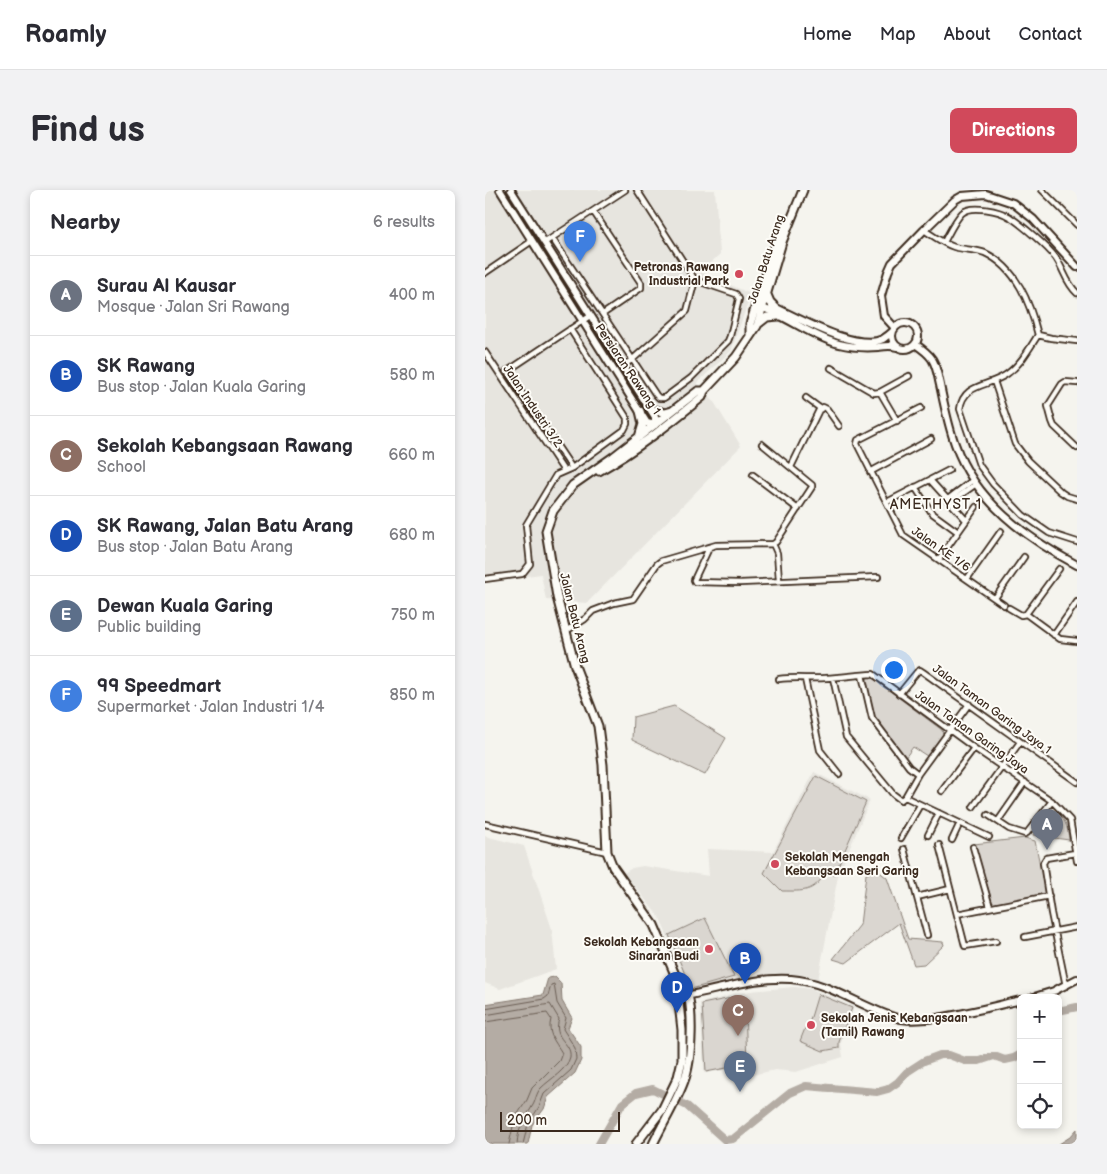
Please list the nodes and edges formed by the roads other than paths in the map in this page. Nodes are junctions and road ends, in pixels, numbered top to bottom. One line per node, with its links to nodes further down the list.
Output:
1 (501, 190): 11 (street, Persiaran Rawang 1)
2 (511, 190): 13 (street, Persiaran Rawang 1)
3 (625, 190): 7 (street)
4 (637, 190): 16 (street)
5 (801, 190): 17 (main road, Jalan Batu Arang); 19 (main road, Jalan Batu Arang)
6 (1042, 190): 8 (street)
7 (593, 211): 10 (street); 21 (street)
8 (1077, 225)
9 (924, 230): 12 (street); 14 (street); 27 (street)
10 (552, 238): 13 (street); 21 (street)
11 (532, 241): 15 (street); 24 (street, Persiaran Rawang 1)
12 (944, 242): 18 (street); 29 (street)
13 (545, 243): 22 (street, Persiaran Rawang 1)
14 (1077, 267)
15 (485, 273)
16 (695, 280): 34 (street); 34 (street)
17 (767, 294): 19 (main road, Jalan Batu Arang); 20 (main road)
18 (1077, 294)
19 (760, 304): 20 (street); 23 (street); 25 (main road, Jalan Batu Arang); 28 (main road, Jalan Batu Arang)
20 (775, 307): 27 (street)
21 (603, 314): 34 (street)
22 (590, 316): 24 (street); 35 (street, Persiaran Rawang 1)
23 (779, 316): 25 (main road); 32 (street)
24 (582, 321): 26 (street); 48 (street, Persiaran Rawang 1)
25 (757, 326): 28 (main road, Jalan Batu Arang)
26 (570, 329): 37 (street); 60 (street)
27 (894, 330): 31 (street); 32 (street)
28 (750, 334): 42 (main road, Jalan Batu Arang)
29 (1038, 335): 30 (street); 40 (street)
30 (1077, 341)
31 (915, 344): 32 (street); 67 (street)
32 (897, 347)
33 (485, 352): 38 (street, Jalan Industri 3/2)
34 (633, 359): 35 (street)
35 (623, 366): 47 (street, Persiaran Rawang 1)
36 (831, 368): 43 (street)
37 (507, 371): 38 (street); 60 (street)
38 (501, 375): 62 (street, Jalan Industri 3/2)
39 (909, 376): 43 (street)
40 (994, 381): 69 (street); 77 (street)
41 (1077, 383): 58 (street)
42 (704, 391): 49 (main road, Jalan Batu Arang); 51 (main road)
43 (880, 392): 50 (street)
44 (806, 398): 45 (street)
45 (821, 408): 53 (street); 59 (street)
46 (921, 408): 50 (street)
47 (651, 409): 49 (main road); 52 (street, Persiaran Rawang 1)
48 (640, 411): 52 (street, Persiaran Rawang 1); 54 (main road)
49 (673, 411): 52 (main road, Jalan Batu Arang)
50 (897, 420): 63 (street, Jalan KE 1/6)
51 (667, 425): 52 (main road); 55 (main road)
52 (655, 426): 54 (main road, Jalan Batu Arang); 55 (main road)
53 (839, 426)
54 (639, 437): 64 (main road, Jalan Batu Arang)
55 (651, 437): 64 (main road)
56 (931, 439): 63 (street)
57 (762, 444): 59 (street)
58 (1077, 448)
59 (791, 467): 73 (street)
60 (572, 468): 62 (street)
61 (949, 470): 66 (street)
62 (564, 471): 85 (street)
63 (871, 472): 71 (street, Jalan KE 1/6)
64 (587, 475): 91 (main road, Jalan Batu Arang)
65 (753, 475): 73 (street)
66 (930, 480): 68 (street); 70 (street)
67 (975, 482): 70 (street); 82 (street)
68 (915, 487): 71 (street); 76 (street)
69 (1077, 499)
70 (949, 501): 74 (street)
71 (887, 502): 81 (street, Jalan KE 1/6)
72 (976, 507): 74 (street)
73 (798, 509): 78 (street)
74 (967, 520): 76 (street)
75 (1001, 531): 86 (street)
76 (958, 532): 81 (street)
77 (1077, 542)
78 (773, 544): 79 (street); 87 (street)
79 (709, 548): 87 (street); 91 (street)
80 (1024, 557): 88 (street)
81 (939, 559): 86 (street, Jalan KE 1/6)
82 (1077, 565)
83 (1059, 569): 90 (street)
84 (878, 576): 87 (street)
85 (485, 579)
86 (967, 579): 88 (street, Jalan KE 1/6)
87 (779, 580)
88 (995, 598): 90 (street, Jalan KE 1/6)
89 (1077, 602): 92 (street)
90 (1026, 614): 92 (street, Jalan KE 1/6)
91 (566, 631): 126 (main road, Jalan Batu Arang)
92 (1054, 635): 93 (street)
93 (1077, 641)
94 (862, 675): 95 (street, Jalan Taman Garing Jaya); 98 (street, Jalan Taman Garing Jaya); 105 (street)
95 (833, 678): 97 (street, Jalan Taman Garing Jaya); 109 (street)
96 (779, 679): 97 (street, Jalan Taman Garing Jaya)
97 (805, 679): 104 (street)
98 (899, 694): 99 (street, Jalan Taman Garing Jaya 1); 100 (street, Jalan Taman Garing Jaya)
99 (969, 704): 100 (street); 101 (street, Jalan Taman Garing Jaya 1)
100 (949, 730): 102 (street, Jalan Taman Garing Jaya); 105 (street)
101 (1020, 742): 103 (street); 107 (street, Jalan Taman Garing Jaya 1)
102 (974, 748): 103 (street, Jalan Taman Garing Jaya); 108 (street)
103 (1001, 766): 106 (street, Jalan Taman Garing Jaya); 112 (street)
104 (839, 774)
105 (919, 774): 109 (street)
106 (1025, 782): 110 (street, Jalan Taman Garing Jaya); 115 (street)
107 (1077, 782)
108 (942, 791)
109 (905, 798): 111 (street)
110 (1052, 801): 115 (street); 122 (street, Jalan Taman Garing Jaya)
111 (920, 805): 113 (street); 120 (street)
112 (973, 807)
113 (939, 813): 116 (street); 118 (street)
114 (988, 815): 115 (street)
115 (998, 821)
116 (960, 823): 119 (street); 121 (street)
117 (485, 824): 126 (street)
118 (928, 835)
119 (989, 837)
120 (901, 838)
121 (952, 840)
122 (1075, 841): 127 (street, Jalan Taman Garing Jaya)
123 (939, 845): 129 (street)
124 (973, 847): 132 (street)
125 (904, 849): 131 (street)
126 (607, 852): 139 (main road, Jalan Batu Arang)
127 (1075, 853): 128 (street, Jalan Taman Garing Jaya); 130 (street)
128 (1077, 861)
129 (950, 889): 131 (street); 133 (street)
130 (1049, 896): 132 (street); 135 (street)
131 (917, 897): 136 (street)
132 (990, 907): 133 (street)
133 (957, 914): 138 (street)
134 (1077, 927): 135 (street)
135 (1054, 931): 137 (street); 141 (street)
136 (927, 935)
137 (1025, 937)
138 (996, 941)
139 (676, 977): 143 (main road, Jalan Batu Arang); 144 (main road, Jalan Batu Arang)
140 (1077, 979): 141 (street)
141 (1065, 986): 142 (street)
142 (1042, 994)
143 (688, 996): 144 (street); 145 (street); 146 (main road, Jalan Batu Arang)
144 (678, 997): 146 (main road, Jalan Batu Arang)
145 (1017, 1001)
146 (665, 1112): 147 (main road, Jalan Batu Arang); 148 (main road, Jalan Batu Arang)
147 (636, 1144)
148 (653, 1144)

